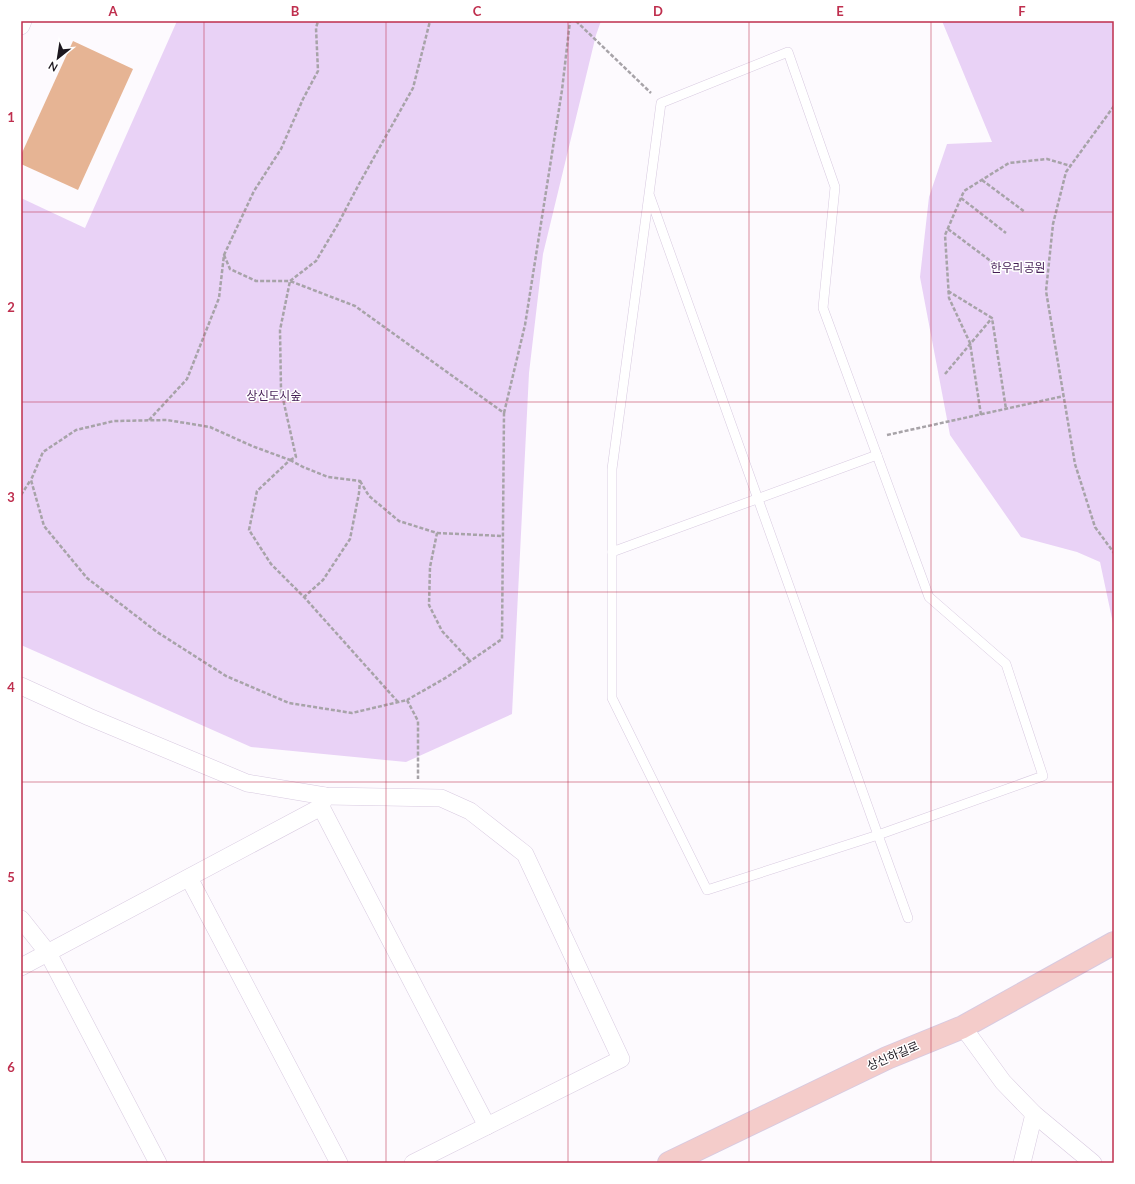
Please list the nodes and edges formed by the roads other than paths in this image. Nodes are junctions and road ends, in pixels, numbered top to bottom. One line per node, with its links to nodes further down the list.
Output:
1 (23, 21): 2 (street)
2 (21, 26)
3 (649, 194): 4 (lane); 5 (lane); 6 (lane)
4 (877, 455): 5 (lane); 9 (lane)
5 (758, 499): 6 (lane); 9 (lane)
6 (612, 552): 9 (lane)
7 (21, 686): 8 (street)
8 (323, 802): 10 (street); 18 (street); 18 (street)
9 (878, 835): 11 (lane)
10 (189, 878): 14 (street); 20 (street)
11 (908, 918)
12 (21, 919): 14 (street)
13 (1114, 943): 16 (street, 상신하길로)
14 (48, 953): 15 (street); 19 (street)
15 (21, 967)
16 (963, 1027): 17 (street); 22 (street, 상신하길로)
17 (1034, 1114): 23 (street); 24 (street)
18 (488, 1126): 21 (street)
19 (158, 1163)
20 (339, 1163)
21 (413, 1163)
22 (669, 1163)
23 (1022, 1163)
24 (1093, 1163)

